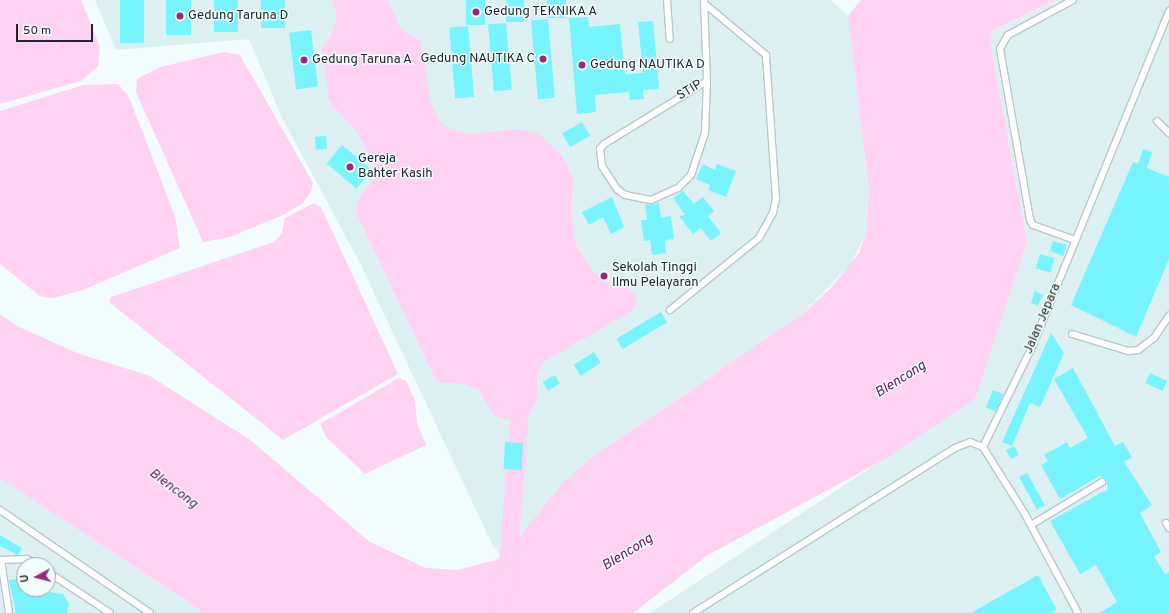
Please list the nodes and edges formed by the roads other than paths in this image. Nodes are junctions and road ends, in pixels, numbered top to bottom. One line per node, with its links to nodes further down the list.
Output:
1 (667, 0): 5 (lane)
2 (1072, 0): 9 (lane)
3 (704, 2): 6 (lane, STIP); 10 (lane)
4 (1169, 11): 9 (lane, Jalan Jepara)
5 (670, 39)
6 (708, 81): 6 (lane, STIP)
7 (1157, 121): 8 (lane)
8 (1169, 133)
9 (1076, 240): 13 (lane, Jalan Jepara)
10 (670, 310)
11 (1169, 316): 12 (lane)
12 (1072, 334)
13 (983, 447): 16 (lane); 22 (lane)
14 (1102, 482): 16 (lane)
15 (0, 510): 21 (lane)
16 (1031, 525): 23 (lane)
17 (16, 559): 19 (lane)
18 (56, 577): 20 (lane)
19 (9, 613)
20 (110, 613)
21 (150, 613)
22 (693, 613)
23 (1078, 613)

